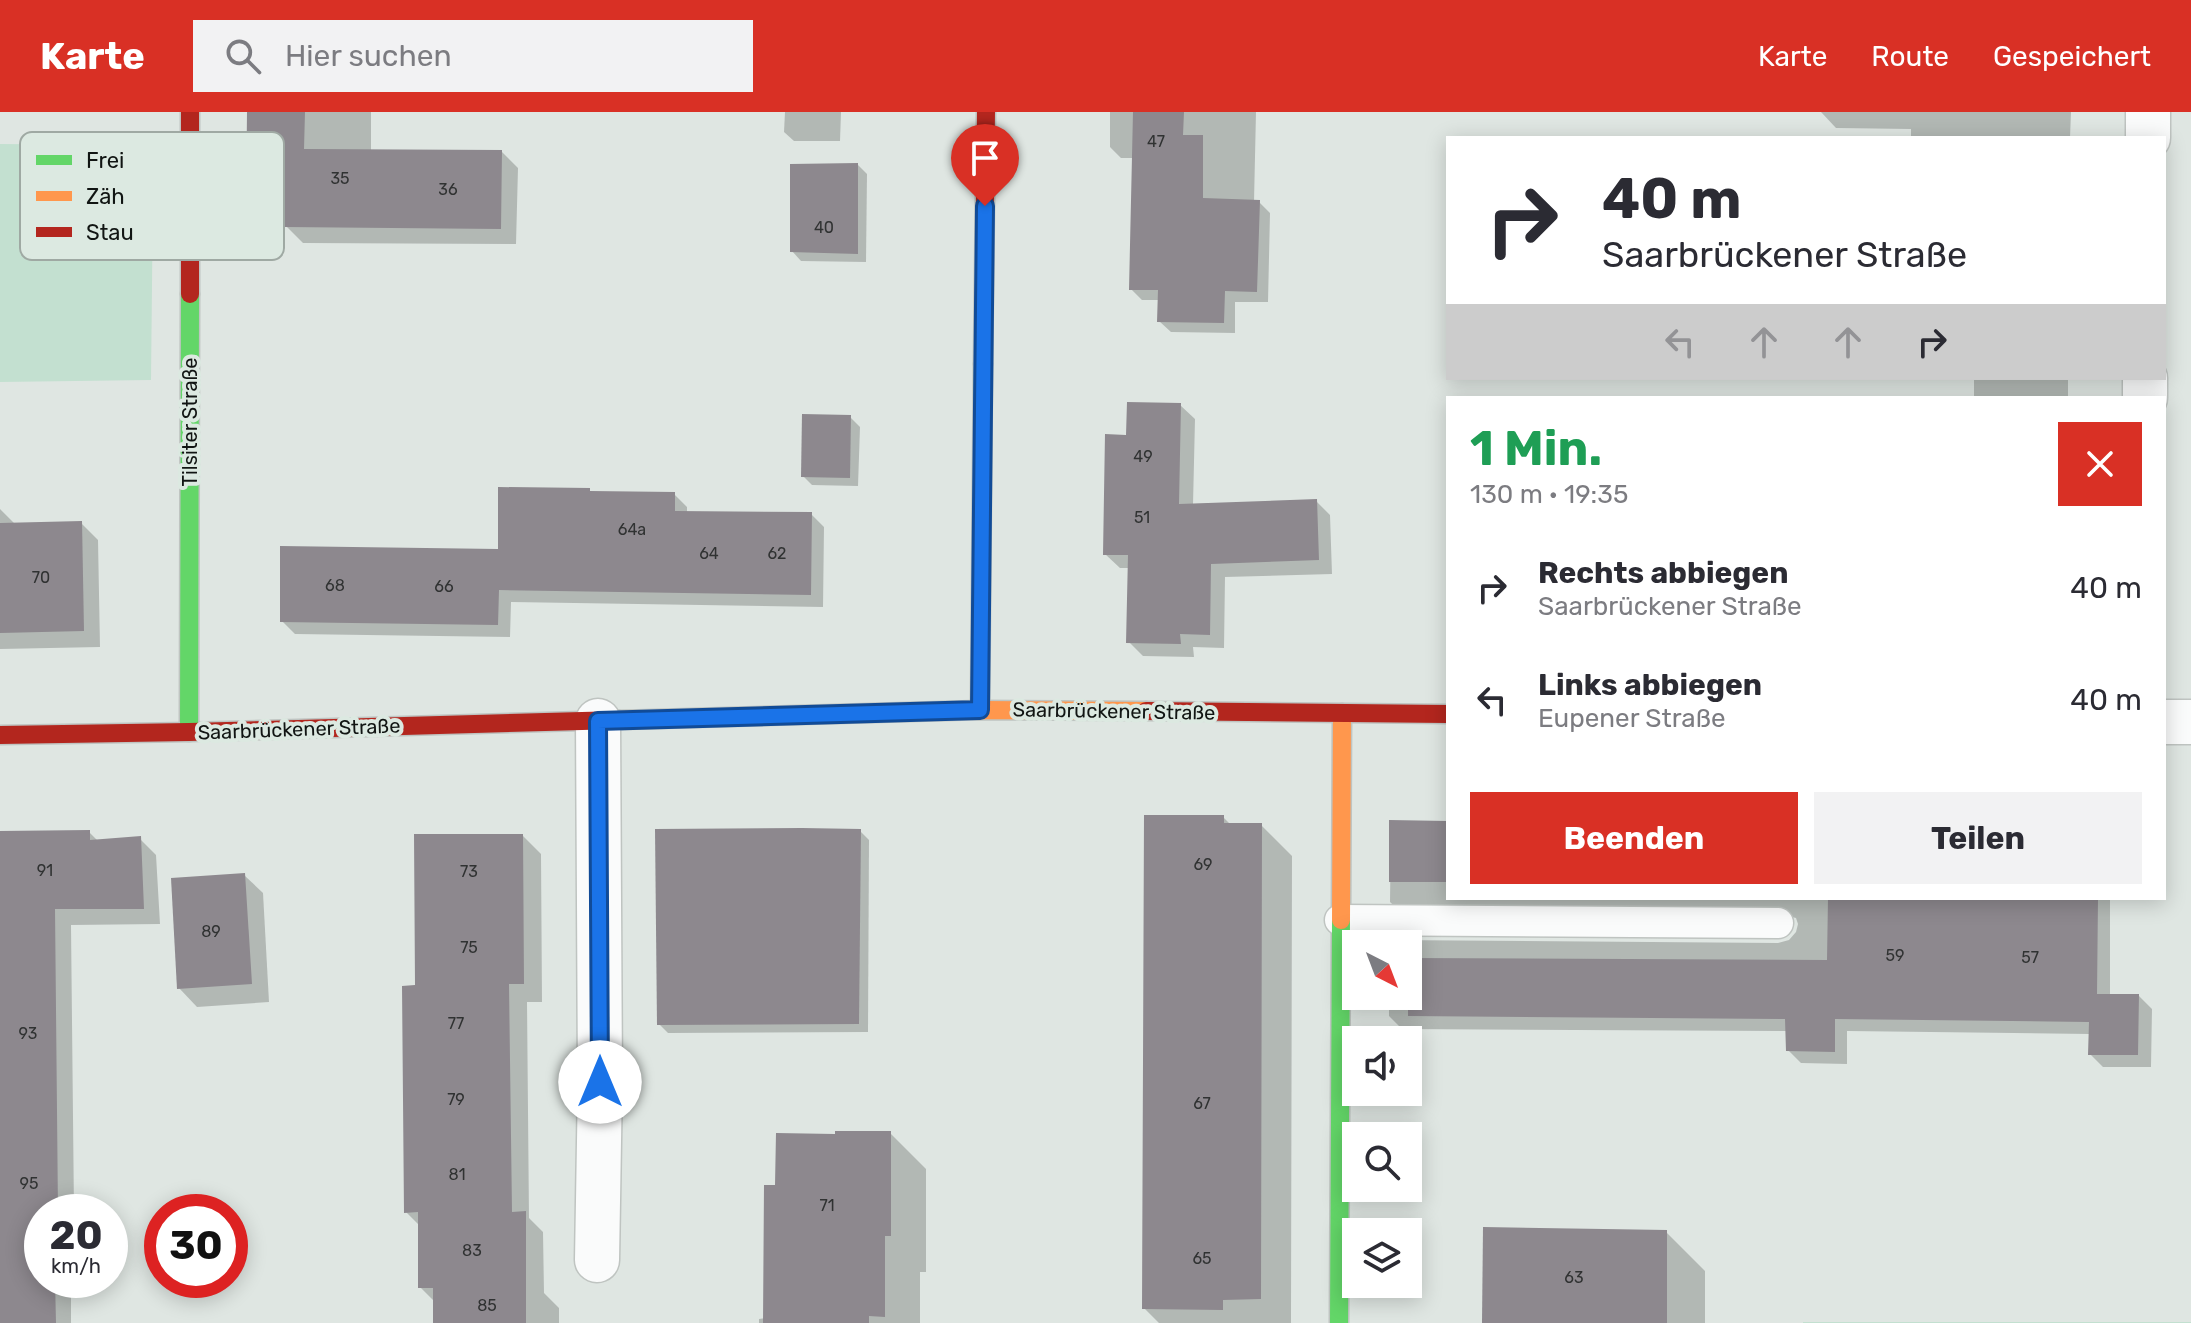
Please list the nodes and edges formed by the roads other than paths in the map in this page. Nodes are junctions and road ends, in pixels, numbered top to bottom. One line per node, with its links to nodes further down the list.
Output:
1 (190, 112): 4 (street, Tilsiter Straße)
2 (986, 112): 7 (street)
3 (2148, 112): 5 (street)
4 (190, 132)
5 (2148, 136)
6 (190, 260): 13 (street, Tilsiter Straße)
7 (980, 710): 8 (street, Saarbrückener Straße); 10 (street, Saarbrückener Straße)
8 (1342, 713): 9 (street, Saarbrückener Straße); 15 (street)
9 (1446, 714)
10 (598, 721): 13 (street, Saarbrückener Straße); 17 (street)
11 (2166, 722): 12 (street)
12 (2191, 722)
13 (189, 732): 14 (street, Saarbrückener Straße)
14 (0, 735)
15 (1340, 920): 16 (lane); 18 (street)
16 (1778, 923)
17 (597, 1260)
18 (1339, 1323)

